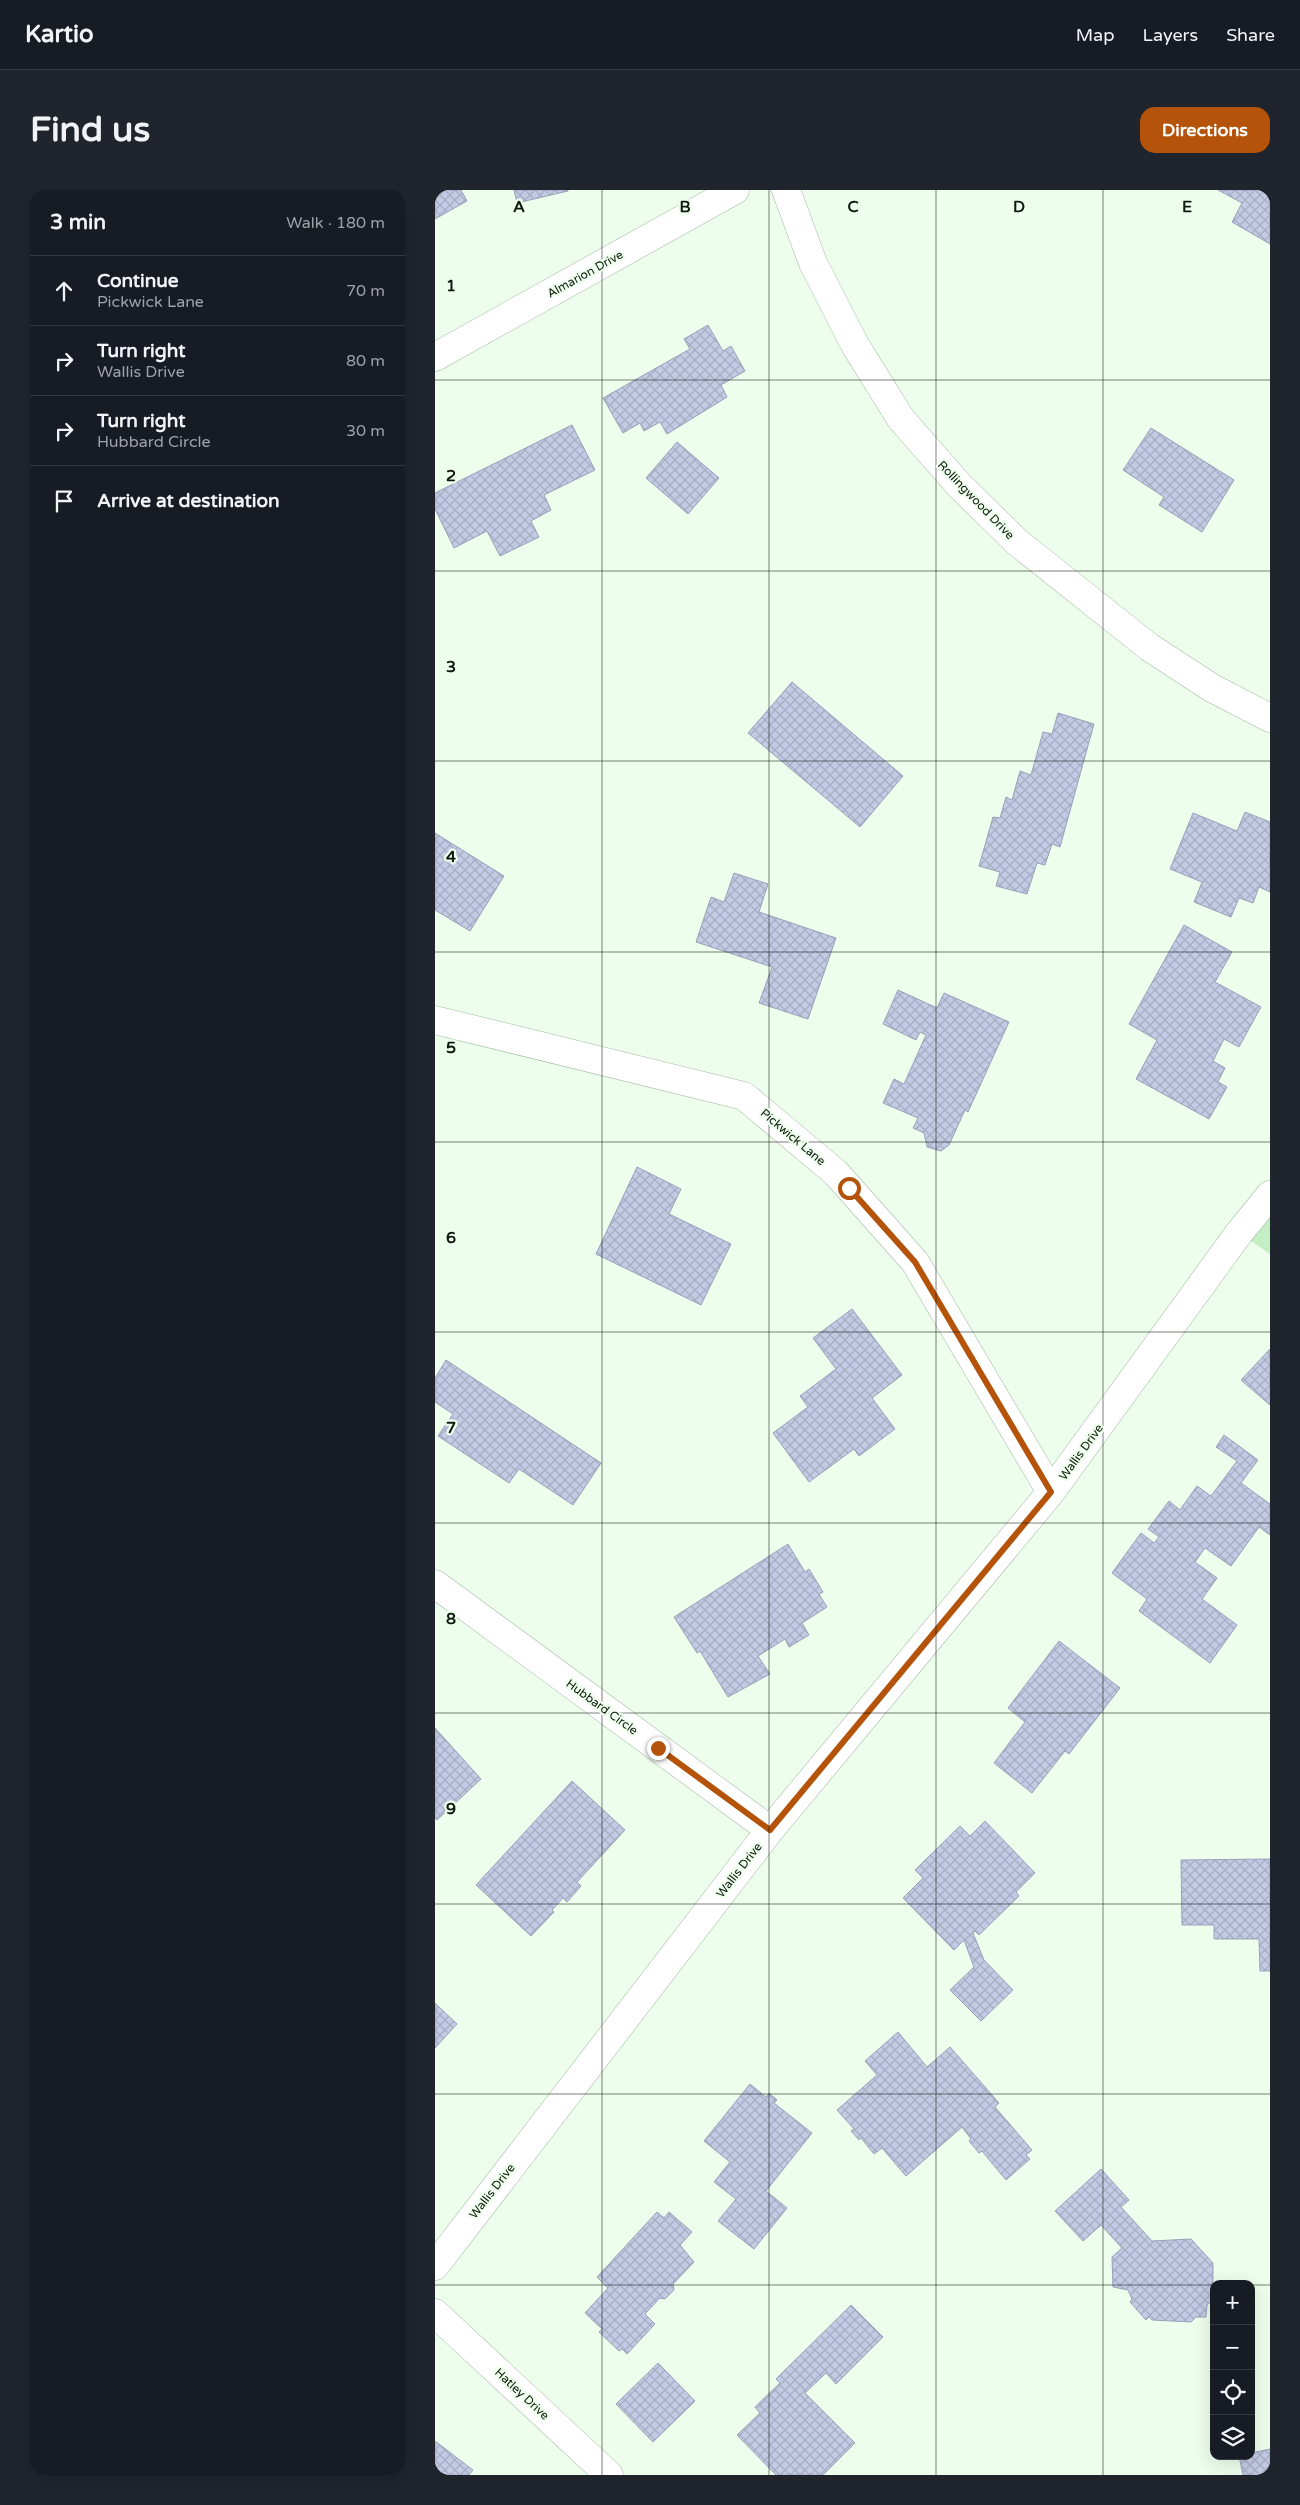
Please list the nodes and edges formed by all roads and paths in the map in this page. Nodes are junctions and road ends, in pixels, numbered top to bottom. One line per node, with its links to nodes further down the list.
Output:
1 (735, 190): 3 (street, Almarion Drive)
2 (786, 190): 4 (street, Rollingwood Drive)
3 (435, 357)
4 (1270, 718)
5 (435, 1020): 7 (street, Pickwick Lane)
6 (1270, 1195): 7 (street, Wallis Drive)
7 (1051, 1492): 9 (street, Wallis Drive)
8 (435, 1584): 9 (street, Hubbard Circle)
9 (770, 1830): 10 (street, Wallis Drive)
10 (435, 2266)
11 (435, 2313): 12 (street, Hatley Drive)
12 (609, 2475)

